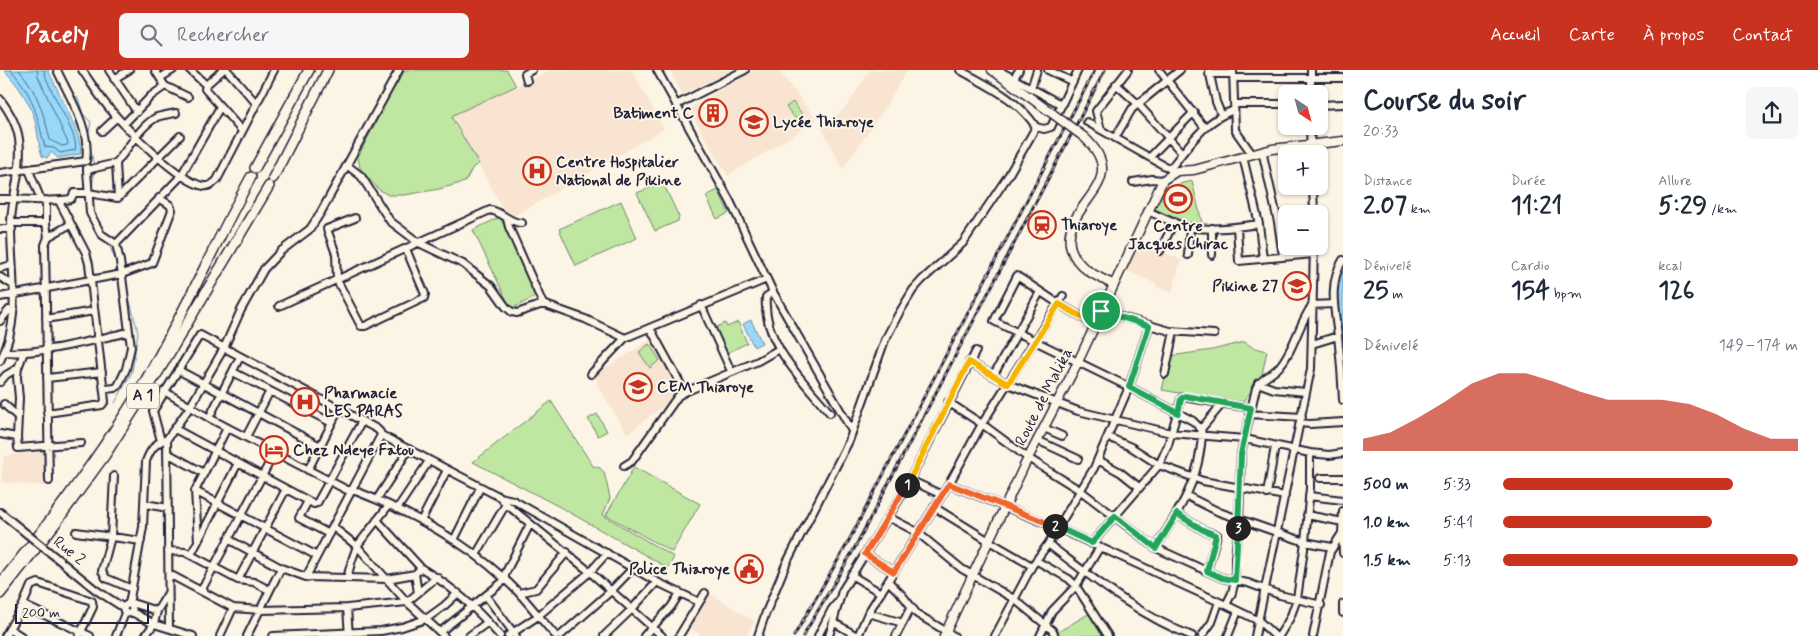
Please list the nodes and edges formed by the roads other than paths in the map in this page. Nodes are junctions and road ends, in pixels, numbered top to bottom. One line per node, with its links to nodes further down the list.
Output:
1 (57, 70): 81 (street)
2 (82, 70): 58 (street)
3 (109, 70): 34 (street)
4 (129, 70): 34 (street)
5 (155, 70): 30 (street)
6 (172, 70): 30 (street)
7 (190, 70): 39 (street)
8 (223, 70): 39 (street)
9 (227, 70): 45 (street)
10 (309, 70): 86 (highway)
11 (328, 70): 362 (highway, A 1)
12 (399, 70): 85 (street)
13 (532, 70): 36 (street)
14 (657, 70): 49 (street)
15 (745, 70): 49 (street)
16 (960, 70): 61 (street)
17 (983, 70): 27 (main road)
18 (1019, 70): 31 (street)
19 (1037, 70): 42 (street)
20 (1048, 70): 37 (street)
21 (1078, 70): 37 (street)
22 (1128, 70): 38 (street)
23 (1159, 70): 35 (street)
24 (1180, 70): 35 (street)
25 (1311, 70): 32 (street)
26 (271, 71): 45 (street)
27 (995, 71): 31 (street); 136 (main road, bridge)
28 (1209, 72): 29 (street); 57 (street)
29 (1233, 74): 32 (street); 53 (street)
30 (160, 78): 41 (street)
31 (1014, 78): 42 (street)
32 (1311, 78): 33 (street); 40 (street)
33 (1343, 78)
34 (114, 79): 54 (street)
35 (1168, 79): 46 (street); 55 (street)
36 (526, 81)
37 (1073, 82): 50 (street)
38 (1116, 84): 46 (street); 63 (street)
39 (206, 85): 52 (street)
40 (1311, 85)
41 (165, 86): 43 (street); 54 (street)
42 (1031, 88): 50 (street)
43 (188, 97)
44 (0, 99): 90 (street)
45 (256, 103): 65 (street)
46 (1138, 104): 68 (street); 69 (street)
47 (1278, 104): 53 (street)
48 (1343, 104): 51 (street)
49 (676, 105): 132 (street)
50 (1062, 105): 61 (street)
51 (1328, 105)
52 (220, 107): 65 (street); 92 (street)
53 (1234, 107): 57 (street); 77 (street)
54 (137, 112): 60 (street)
55 (1194, 112): 62 (street); 69 (street)
56 (176, 113): 66 (street)
57 (1221, 114): 62 (street)
58 (117, 117): 60 (street); 64 (street)
59 (1087, 122): 63 (street)
60 (124, 124): 66 (street)
61 (1036, 128): 218 (street)
62 (1205, 128): 76 (street)
63 (1101, 130): 68 (street)
64 (102, 131)
65 (242, 131): 92 (street)
66 (136, 135): 79 (street); 83 (street)
67 (180, 136): 79 (street)
68 (1115, 138): 80 (street)
69 (1168, 138): 76 (street); 80 (street)
70 (1343, 141): 71 (main road)
71 (1326, 145)
72 (1343, 145): 73 (main road)
73 (1328, 147)
74 (1278, 148): 77 (main road)
75 (1278, 152): 78 (main road)
76 (1182, 153): 89 (street)
77 (1252, 154): 84 (main road)
78 (1263, 155): 82 (main road); 125 (street)
79 (160, 157): 92 (street); 97 (street)
80 (1150, 157): 89 (street)
81 (86, 161): 87 (street); 88 (street)
82 (1244, 161): 84 (main road); 110 (street)
83 (116, 163): 88 (street); 97 (street)
84 (1221, 165): 89 (main road)
85 (348, 166): 117 (street); 166 (street)
86 (255, 168)
87 (29, 170): 90 (street); 101 (street)
88 (87, 170): 96 (street)
89 (1171, 171): 94 (main road, Route de Malika)
90 (19, 172): 91 (street); 100 (street)
91 (0, 174)
92 (181, 176): 98 (street)
93 (251, 177): 348 (highway, A 1)
94 (1163, 180): 95 (street); 103 (main road, Route de Malika)
95 (1133, 182)
96 (88, 193): 97 (street); 102 (street); 118 (street)
97 (118, 198)
98 (159, 198): 118 (street); 130 (street)
99 (0, 199): 100 (street)
100 (14, 199): 101 (street); 111 (street)
101 (44, 200): 102 (street); 107 (street)
102 (59, 201): 109 (street)
103 (1148, 211): 106 (street); 136 (main road, Route de Malika)
104 (355, 218): 134 (street)
105 (507, 219): 108 (street); 117 (street); 143 (street)
106 (1174, 222): 113 (street); 120 (street)
107 (46, 223): 111 (street); 116 (street)
108 (522, 223)
109 (71, 224): 116 (street); 133 (street)
110 (1259, 224): 112 (street); 126 (street)
111 (11, 226): 115 (street); 128 (street)
112 (1237, 226): 114 (street); 126 (street)
113 (1190, 227): 114 (street); 121 (street)
114 (1212, 228): 122 (street)
115 (0, 229)
116 (48, 236): 137 (street)
117 (419, 243): 119 (street); 143 (street)
118 (116, 244): 130 (street)
119 (406, 249): 134 (street); 134 (street)
120 (1160, 251)
121 (1188, 255)
122 (1212, 255)
123 (1299, 255): 125 (street)
124 (1314, 255): 147 (street)
125 (1284, 256): 126 (street)
126 (1263, 259)
127 (1343, 260): 145 (street)
128 (12, 266): 129 (street); 135 (street)
129 (0, 268)
130 (122, 274): 133 (street); 158 (street)
131 (0, 277): 135 (street)
132 (767, 279): 138 (street); 146 (street)
133 (91, 280): 137 (street); 150 (street)
134 (337, 280): 148 (street)
135 (13, 285): 140 (street)
136 (1114, 285): 151 (main road, Route de Malika)
137 (45, 290): 140 (street); 152 (street)
138 (773, 292): 168 (street); 218 (street)
139 (1040, 292): 144 (street); 159 (street); 159 (street)
140 (13, 295): 142 (street); 149 (street)
141 (1063, 296): 144 (street)
142 (0, 297)
143 (543, 304): 163 (street)
144 (1059, 304): 154 (street); 164 (street)
145 (1334, 304): 147 (street); 161 (street)
146 (701, 305): 156 (street); 177 (street)
147 (1312, 305): 165 (street); 186 (street)
148 (279, 306)
149 (14, 308): 153 (street); 171 (street)
150 (94, 311): 152 (street); 162 (street)
151 (1101, 311): 154 (main road, Route de Malika); 155 (street)
152 (46, 319): 167 (street)
153 (0, 321)
154 (1096, 325): 174 (main road, Route de Malika)
155 (1149, 326): 157 (street); 188 (street)
156 (650, 328): 163 (street); 192 (street)
157 (1174, 331): 160 (street); 181 (street)
158 (129, 332): 162 (street); 189 (street)
159 (1016, 332): 164 (street); 182 (street)
160 (1214, 334)
161 (1338, 336): 165 (street); 195 (street)
162 (98, 338): 167 (street); 178 (street)
163 (625, 338): 180 (street)
164 (1035, 341): 174 (street); 187 (street)
165 (1312, 344): 193 (street)
166 (224, 348): 172 (street); 176 (street); 185 (street)
167 (47, 349): 170 (street); 183 (street)
168 (779, 349): 177 (street); 205 (street)
169 (976, 351): 173 (street)
170 (24, 352): 171 (street); 175 (street)
171 (2, 356)
172 (240, 357): 179 (street); 201 (street)
173 (969, 362): 182 (street); 196 (street)
174 (1078, 363): 188 (street); 198 (main road, Route de Malika)
175 (18, 368): 184 (street); 207 (street)
176 (178, 370): 185 (street); 191 (street)
177 (731, 371): 192 (street)
178 (102, 372): 183 (street); 189 (street)
179 (233, 372): 190 (street); 194 (street)
180 (591, 374)
181 (1165, 374)
182 (993, 376): 187 (street)
183 (47, 378): 203 (street)
184 (0, 382)
185 (203, 383): 194 (street); 200 (street)
186 (1258, 383): 193 (street); 202 (street)
187 (1008, 384): 198 (street); 214 (street)
188 (1129, 387): 206 (street); 209 (street)
189 (105, 389): 203 (street)
190 (270, 391): 204 (street); 213 (street)
191 (164, 392): 200 (street); 228 (street)
192 (685, 392): 247 (street)
193 (1306, 392): 210 (street)
194 (222, 394): 204 (street); 208 (street)
195 (1343, 400)
196 (948, 402): 214 (street); 257 (street)
197 (4, 404): 207 (street)
198 (1056, 404): 209 (street); 217 (main road, Route de Malika)
199 (1222, 404): 202 (street); 206 (street); 219 (street)
200 (190, 407): 208 (street); 215 (street)
201 (339, 409): 211 (street); 213 (street)
202 (1250, 411): 210 (street); 227 (street)
203 (47, 413): 231 (street)
204 (258, 413): 225 (street); 232 (street)
205 (830, 413)
206 (1178, 413): 219 (street); 220 (street)
207 (17, 416): 224 (street)
208 (209, 418): 216 (street)
209 (1115, 418): 220 (street); 226 (street)
210 (1301, 420): 212 (street); 236 (street)
211 (362, 421): 222 (street); 256 (street)
212 (1343, 422)
213 (332, 423): 232 (street)
214 (982, 424): 241 (street); 259 (street)
215 (175, 428): 228 (street); 235 (street)
216 (227, 428): 225 (street); 235 (street)
217 (1044, 428): 223 (street); 229 (main road, Route de Malika)
218 (852, 431): 417 (street)
219 (1202, 432): 220 (street); 227 (street); 253 (street)
220 (1171, 433): 246 (street)
221 (0, 434): 224 (street)
222 (381, 435): 234 (street); 264 (street)
223 (1062, 436)
224 (16, 437): 231 (street)
225 (246, 437): 237 (street)
226 (1108, 437): 243 (street); 246 (street)
227 (1245, 439): 233 (street); 262 (street)
228 (164, 440): 238 (street); 276 (street)
229 (1037, 440): 241 (main road, Route de Malika); 242 (street)
230 (81, 442): 231 (street)
231 (48, 446): 258 (street)
232 (320, 446): 248 (street)
233 (1275, 446): 236 (street); 267 (street)
234 (408, 449): 244 (street); 273 (street)
235 (215, 451): 245 (street); 250 (street)
236 (1294, 451): 239 (street); 270 (street)
237 (275, 452): 248 (street); 252 (street)
238 (167, 453): 250 (street); 282 (street)
239 (1310, 453): 240 (street); 271 (street)
240 (1343, 453)
241 (1028, 458): 266 (street); 281 (main road, Route de Malika)
242 (1078, 459)
243 (1098, 460): 260 (street); 266 (street)
244 (429, 461): 249 (street); 283 (street)
245 (238, 463): 252 (street); 277 (street)
246 (1159, 465): 253 (street); 260 (street)
247 (624, 466)
248 (308, 470): 256 (street)
249 (447, 470): 261 (street); 293 (street)
250 (204, 473): 265 (street)
251 (114, 476): 304 (street)
252 (262, 476): 263 (street); 289 (street)
253 (1194, 477): 262 (street); 269 (street)
254 (1320, 478): 255 (street)
255 (1343, 478)
256 (329, 480): 264 (street); 275 (street)
257 (910, 480): 268 (street); 290 (street)
258 (48, 481)
259 (949, 484): 268 (street); 281 (street)
260 (1139, 487): 288 (street)
261 (480, 488): 272 (street); 306 (street)
262 (1239, 488): 267 (street); 291 (street)
263 (286, 489): 275 (street); 298 (street)
264 (353, 490): 273 (street); 296 (street)
265 (195, 491): 277 (street); 307 (street)
266 (1081, 491): 288 (street); 297 (street)
267 (1268, 494): 270 (street)
268 (942, 495): 280 (street)
269 (1187, 496): 286 (street); 291 (street)
270 (1285, 496): 301 (street)
271 (1310, 496): 274 (street); 287 (street)
272 (500, 497): 278 (street); 320 (street)
273 (377, 499): 279 (street)
274 (1343, 500)
275 (308, 501): 303 (street)
276 (145, 504): 282 (street); 309 (street)
277 (217, 504): 289 (street); 307 (street)
278 (506, 504): 295 (street); 324 (street)
279 (388, 505): 283 (street); 292 (street)
280 (934, 507): 300 (street); 308 (street)
281 (1005, 507): 297 (street); 308 (main road, Route de Malika)
282 (168, 508): 317 (street)
283 (398, 508): 293 (street)
284 (1343, 511): 294 (street)
285 (0, 512): 375 (street, Rue 2, bridge)
286 (1177, 514): 316 (street); 331 (street)
287 (1308, 515): 294 (street); 310 (street)
288 (1115, 516): 311 (street); 316 (street)
289 (241, 517): 298 (street); 305 (street)
290 (888, 517): 300 (street); 322 (street)
291 (1238, 518): 301 (street); 345 (street)
292 (377, 520): 313 (street); 329 (street)
293 (421, 521): 306 (street)
294 (1342, 522): 302 (street)
295 (530, 524): 319 (street); 344 (street)
296 (333, 527): 303 (street); 313 (street)
297 (1058, 528): 311 (street); 312 (street)
298 (265, 530): 318 (street); 325 (street)
299 (76, 532): 304 (street)
300 (917, 532): 333 (street); 338 (street)
301 (1277, 532): 310 (street); 353 (street)
302 (1342, 533): 315 (street); 321 (street)
303 (329, 534): 325 (street)
304 (111, 537): 309 (street); 350 (street)
305 (228, 539): 318 (street); 327 (street)
306 (454, 540): 324 (street)
307 (198, 541): 323 (street)
308 (988, 541): 326 (street); 338 (main road, Route de Malika)
309 (141, 542): 350 (street)
310 (1305, 542): 315 (street); 365 (street)
311 (1092, 543): 314 (street)
312 (1048, 544): 326 (street); 334 (street)
313 (357, 546): 341 (street); 342 (street)
314 (1100, 547): 334 (street); 370 (street)
315 (1332, 547): 372 (street)
316 (1156, 548): 331 (street)
317 (168, 551): 323 (street); 335 (street)
318 (252, 552): 328 (street); 343 (street)
319 (567, 552): 332 (street); 359 (street)
320 (607, 553): 330 (street); 332 (street)
321 (1343, 553)
322 (865, 554): 333 (street); 337 (street)
323 (191, 555): 327 (street)
324 (476, 555): 344 (street)
325 (317, 556): 339 (street)
326 (1035, 563): 349 (street); 364 (street)
327 (214, 567): 343 (street); 351 (street)
328 (281, 568): 339 (street); 352 (street)
329 (421, 568): 336 (street); 340 (street)
330 (633, 568): 347 (street); 354 (street)
331 (1207, 571): 345 (street)
332 (590, 572): 354 (street); 384 (street)
333 (894, 572): 346 (street)
334 (1086, 572): 349 (street); 427 (street)
335 (169, 574): 351 (street); 355 (street)
336 (415, 574): 342 (street); 357 (street)
337 (851, 575): 356 (street); 368 (street)
338 (973, 576): 364 (street); 399 (main road, Route de Malika)
339 (306, 577): 341 (street)
340 (436, 577): 357 (street); 358 (street)
341 (348, 578): 342 (street)
342 (387, 579): 366 (street)
343 (238, 580): 352 (street)
344 (506, 580): 359 (street); 363 (street)
345 (1235, 580): 353 (street); 370 (street)
346 (888, 581): 356 (street); 374 (street)
347 (657, 582): 360 (street); 379 (street)
348 (0, 584)
349 (1076, 586): 391 (street); 426 (street)
350 (132, 588): 375 (street)
351 (201, 590): 376 (street)
352 (269, 590): 378 (street)
353 (1266, 590): 365 (street); 386 (street)
354 (611, 591): 379 (street); 412 (street)
355 (169, 592): 381 (street); 392 (street)
356 (881, 592): 382 (street)
357 (418, 593): 366 (street)
358 (458, 593): 373 (street); 385 (street)
359 (519, 593): 384 (street)
360 (680, 593): 367 (street); 393 (street)
361 (704, 593): 367 (street)
362 (0, 594)
363 (486, 596): 373 (street); 400 (street)
364 (1014, 599): 391 (street); 423 (street)
365 (1297, 599): 372 (street); 432 (street)
366 (408, 602): 377 (street); 385 (street)
367 (699, 602): 416 (street)
368 (837, 603): 388 (street); 418 (street)
369 (23, 604): 394 (street); 395 (street); 395 (street)
370 (1222, 604): 380 (street); 428 (street)
371 (1343, 604): 383 (street)
372 (1321, 605): 433 (street)
373 (474, 606): 387 (street); 398 (street)
374 (911, 607): 389 (street); 399 (street)
375 (128, 608): 381 (street); 390 (street, Rue 2); 404 (street)
376 (233, 608): 378 (street); 406 (street)
377 (347, 608): 378 (street); 397 (street)
378 (261, 610): 407 (street)
379 (631, 610): 393 (street); 413 (street)
380 (1238, 611): 386 (street); 429 (street)
381 (157, 612): 390 (street)
382 (868, 613): 389 (street); 420 (street)
383 (1343, 613)
384 (538, 616): 400 (street); 411 (street)
385 (426, 619): 397 (street); 398 (street)
386 (1258, 621): 430 (street); 431 (street)
387 (488, 622): 409 (street); 410 (street)
388 (833, 622): 419 (street); 420 (street)
389 (903, 623): 421 (street)
390 (154, 624): 392 (street, Rue 2); 396 (street)
391 (1044, 624): 424 (street); 425 (street)
392 (169, 628): 405 (street, Rue 2)
393 (652, 628): 414 (street); 415 (street)
394 (10, 629): 401 (street); 402 (street)
395 (80, 634): 403 (street)
396 (149, 634)
397 (348, 634): 408 (street)
398 (442, 634)
399 (945, 634): 422 (street)
400 (513, 635)
401 (5, 636)
402 (21, 636)
403 (90, 636)
404 (116, 636)
405 (193, 636)
406 (220, 636)
407 (247, 636)
408 (273, 636)
409 (469, 636)
410 (500, 636)
411 (556, 636)
412 (560, 636)
413 (604, 636)
414 (644, 636)
415 (662, 636)
416 (680, 636)
417 (758, 636)
418 (818, 636)
419 (829, 636)
420 (858, 636)
421 (896, 636)
422 (954, 636)
423 (995, 636)
424 (1040, 636)
425 (1055, 636)
426 (1108, 636)
427 (1192, 636)
428 (1202, 636)
429 (1228, 636)
430 (1255, 636)
431 (1276, 636)
432 (1280, 636)
433 (1313, 636)

